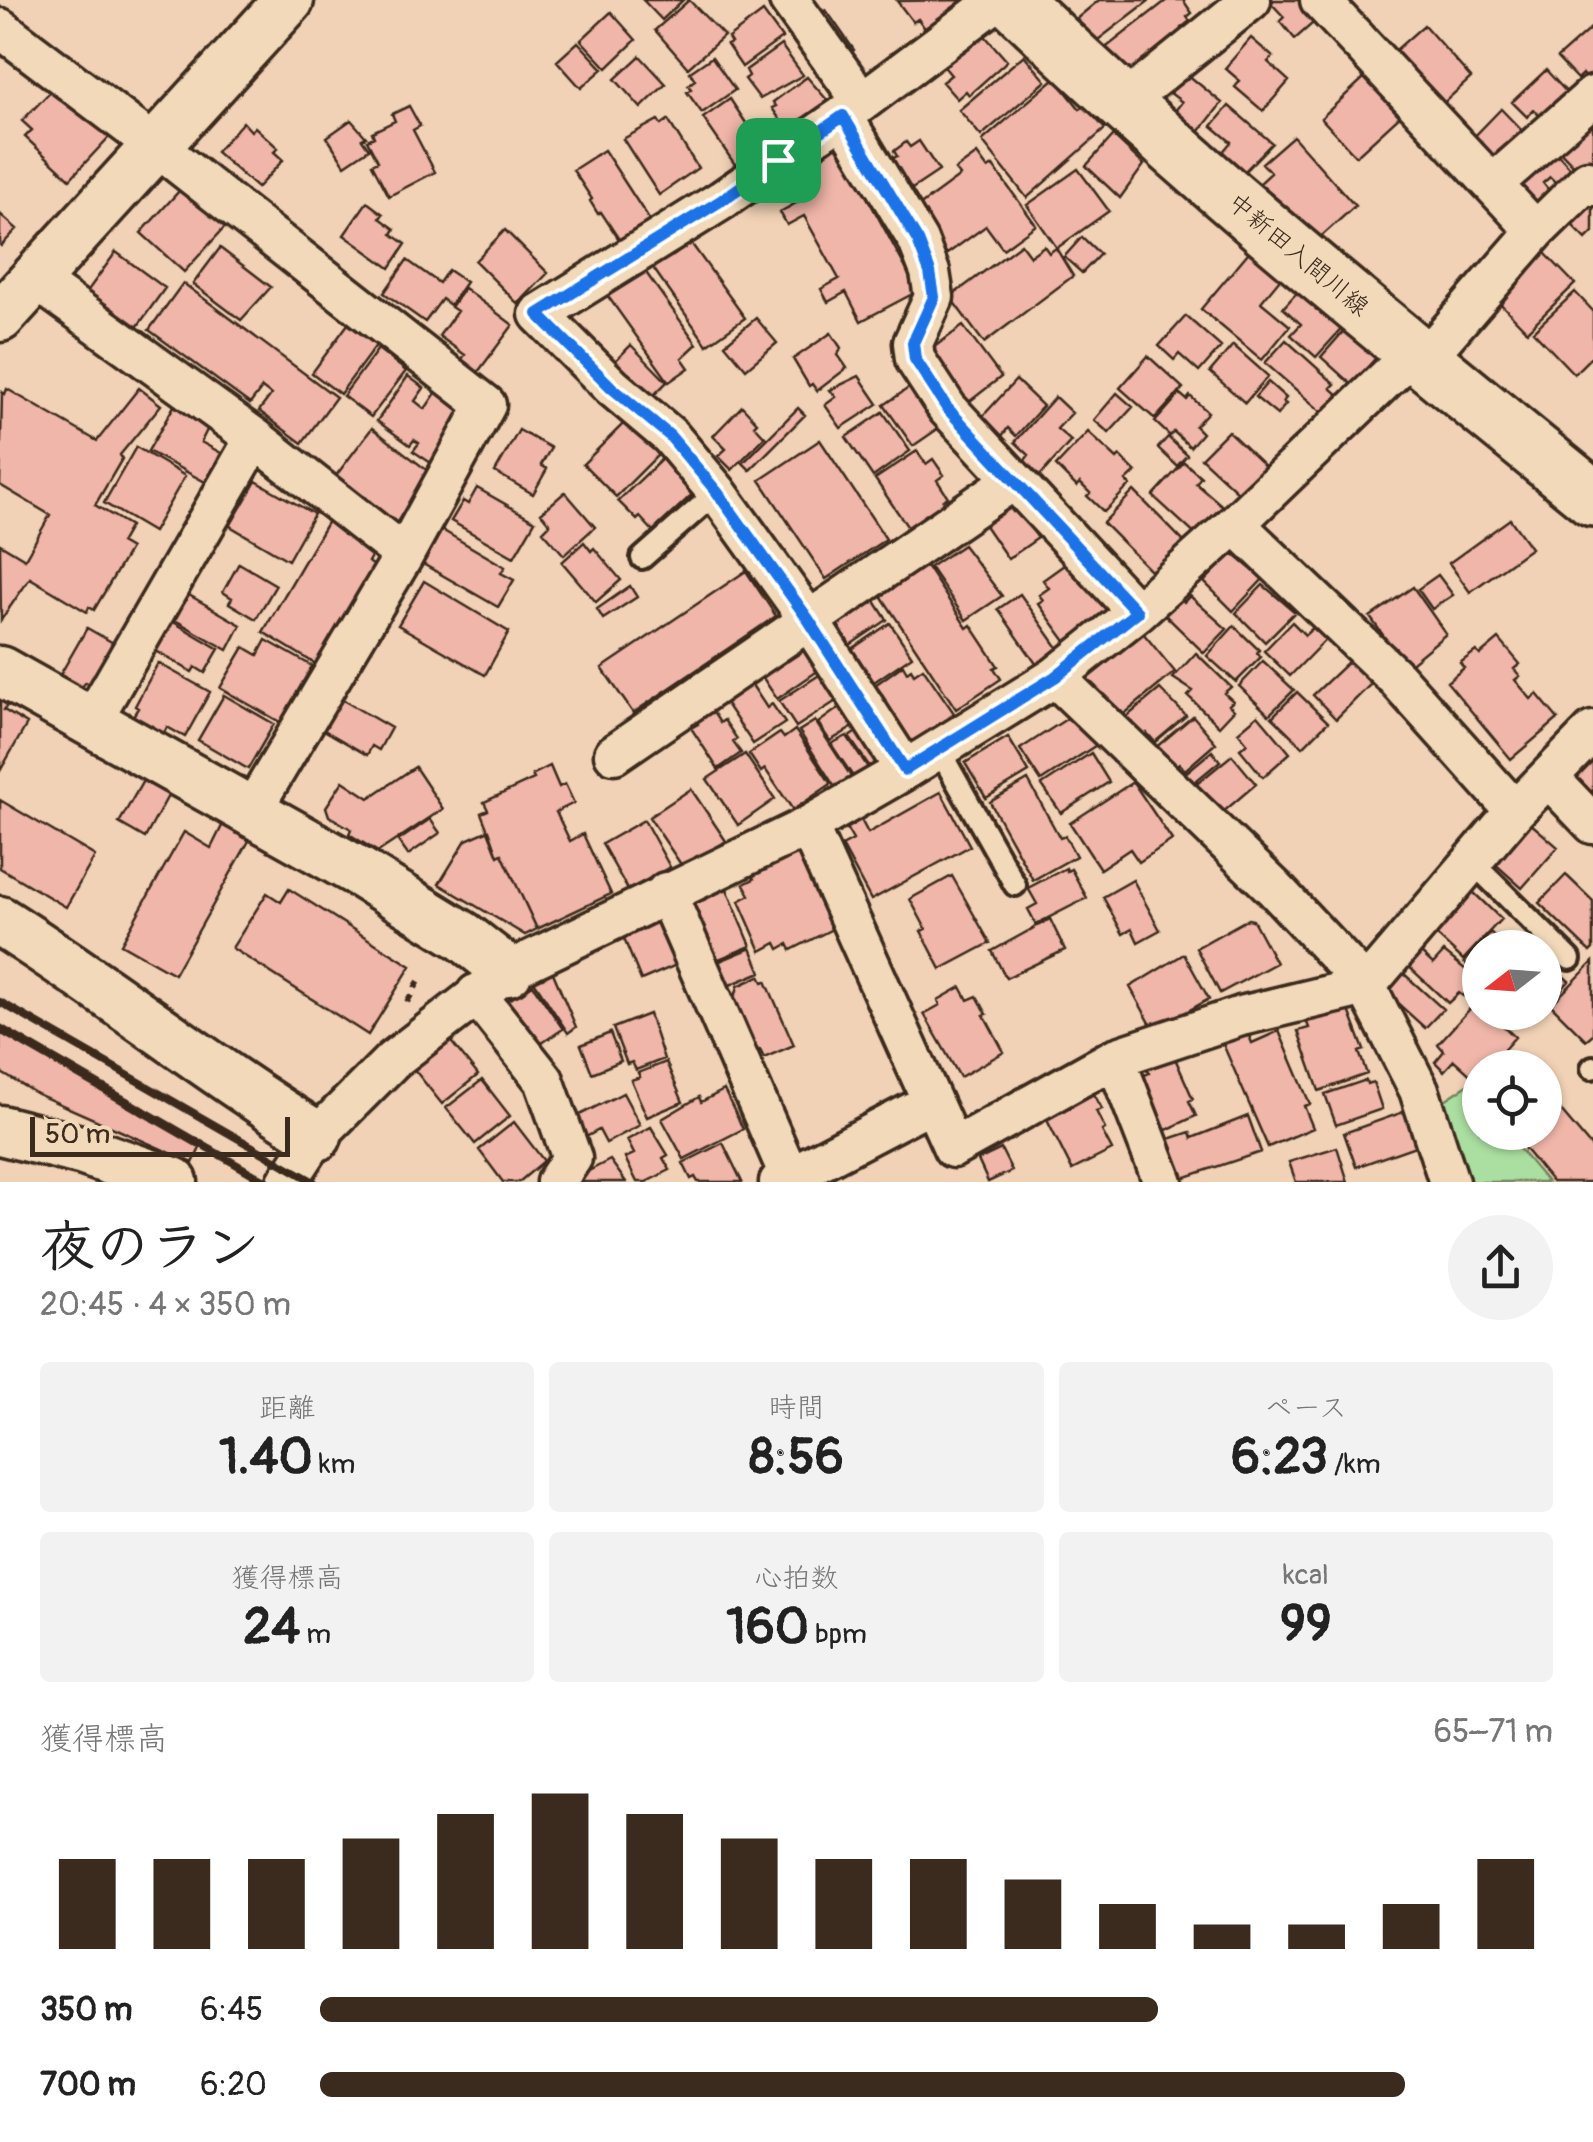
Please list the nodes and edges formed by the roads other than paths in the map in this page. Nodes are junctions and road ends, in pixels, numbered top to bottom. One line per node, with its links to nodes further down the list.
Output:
1 (289, 0): 11 (street)
2 (788, 0): 10 (street)
3 (998, 0): 10 (street)
4 (1013, 0): 9 (main road, 中新田入間川線)
5 (1252, 0): 9 (street)
6 (1320, 0): 12 (street)
7 (0, 28): 11 (street)
8 (1593, 96): 12 (street)
9 (1121, 105): 17 (main road, 中新田入間川線)
10 (852, 108): 19 (street); 20 (street)
11 (157, 147): 15 (street); 23 (street)
12 (1493, 184): 14 (street)
13 (1593, 186): 14 (street)
14 (1536, 231): 17 (street)
15 (36, 279): 16 (street); 18 (street)
16 (0, 317)
17 (1418, 357): 21 (main road, 中新田入間川線); 22 (street)
18 (255, 438): 23 (street); 29 (street)
19 (1014, 480): 25 (street); 26 (street)
20 (717, 492): 24 (lane); 26 (street)
21 (1593, 498)
22 (1236, 524): 25 (street); 36 (street)
23 (404, 555): 35 (street)
24 (642, 558)
25 (1137, 612): 28 (street)
26 (808, 619): 32 (street); 33 (street)
27 (0, 671): 29 (street)
28 (1055, 677): 31 (street); 45 (street)
29 (91, 722): 35 (street)
30 (1593, 731): 34 (street)
31 (938, 750): 33 (street); 40 (lane)
32 (614, 754)
33 (905, 770): 38 (street)
34 (1548, 777): 36 (street); 37 (street)
35 (251, 812): 44 (street)
36 (1515, 812): 39 (street)
37 (1593, 824)
38 (808, 826): 41 (street); 47 (street)
39 (1472, 862): 43 (lane); 45 (street)
40 (1016, 884)
41 (666, 892): 44 (street); 50 (street)
42 (0, 921): 49 (street)
43 (1570, 959)
44 (492, 983): 49 (street); 53 (street)
45 (1366, 986): 46 (street); 55 (street)
46 (1115, 1058): 47 (street); 54 (street)
47 (930, 1103): 50 (street)
48 (0, 1130): 51 (street)
49 (317, 1136): 52 (street)
50 (787, 1180)
51 (173, 1182)
52 (287, 1182)
53 (556, 1182)
54 (1163, 1182)
55 (1449, 1182)

